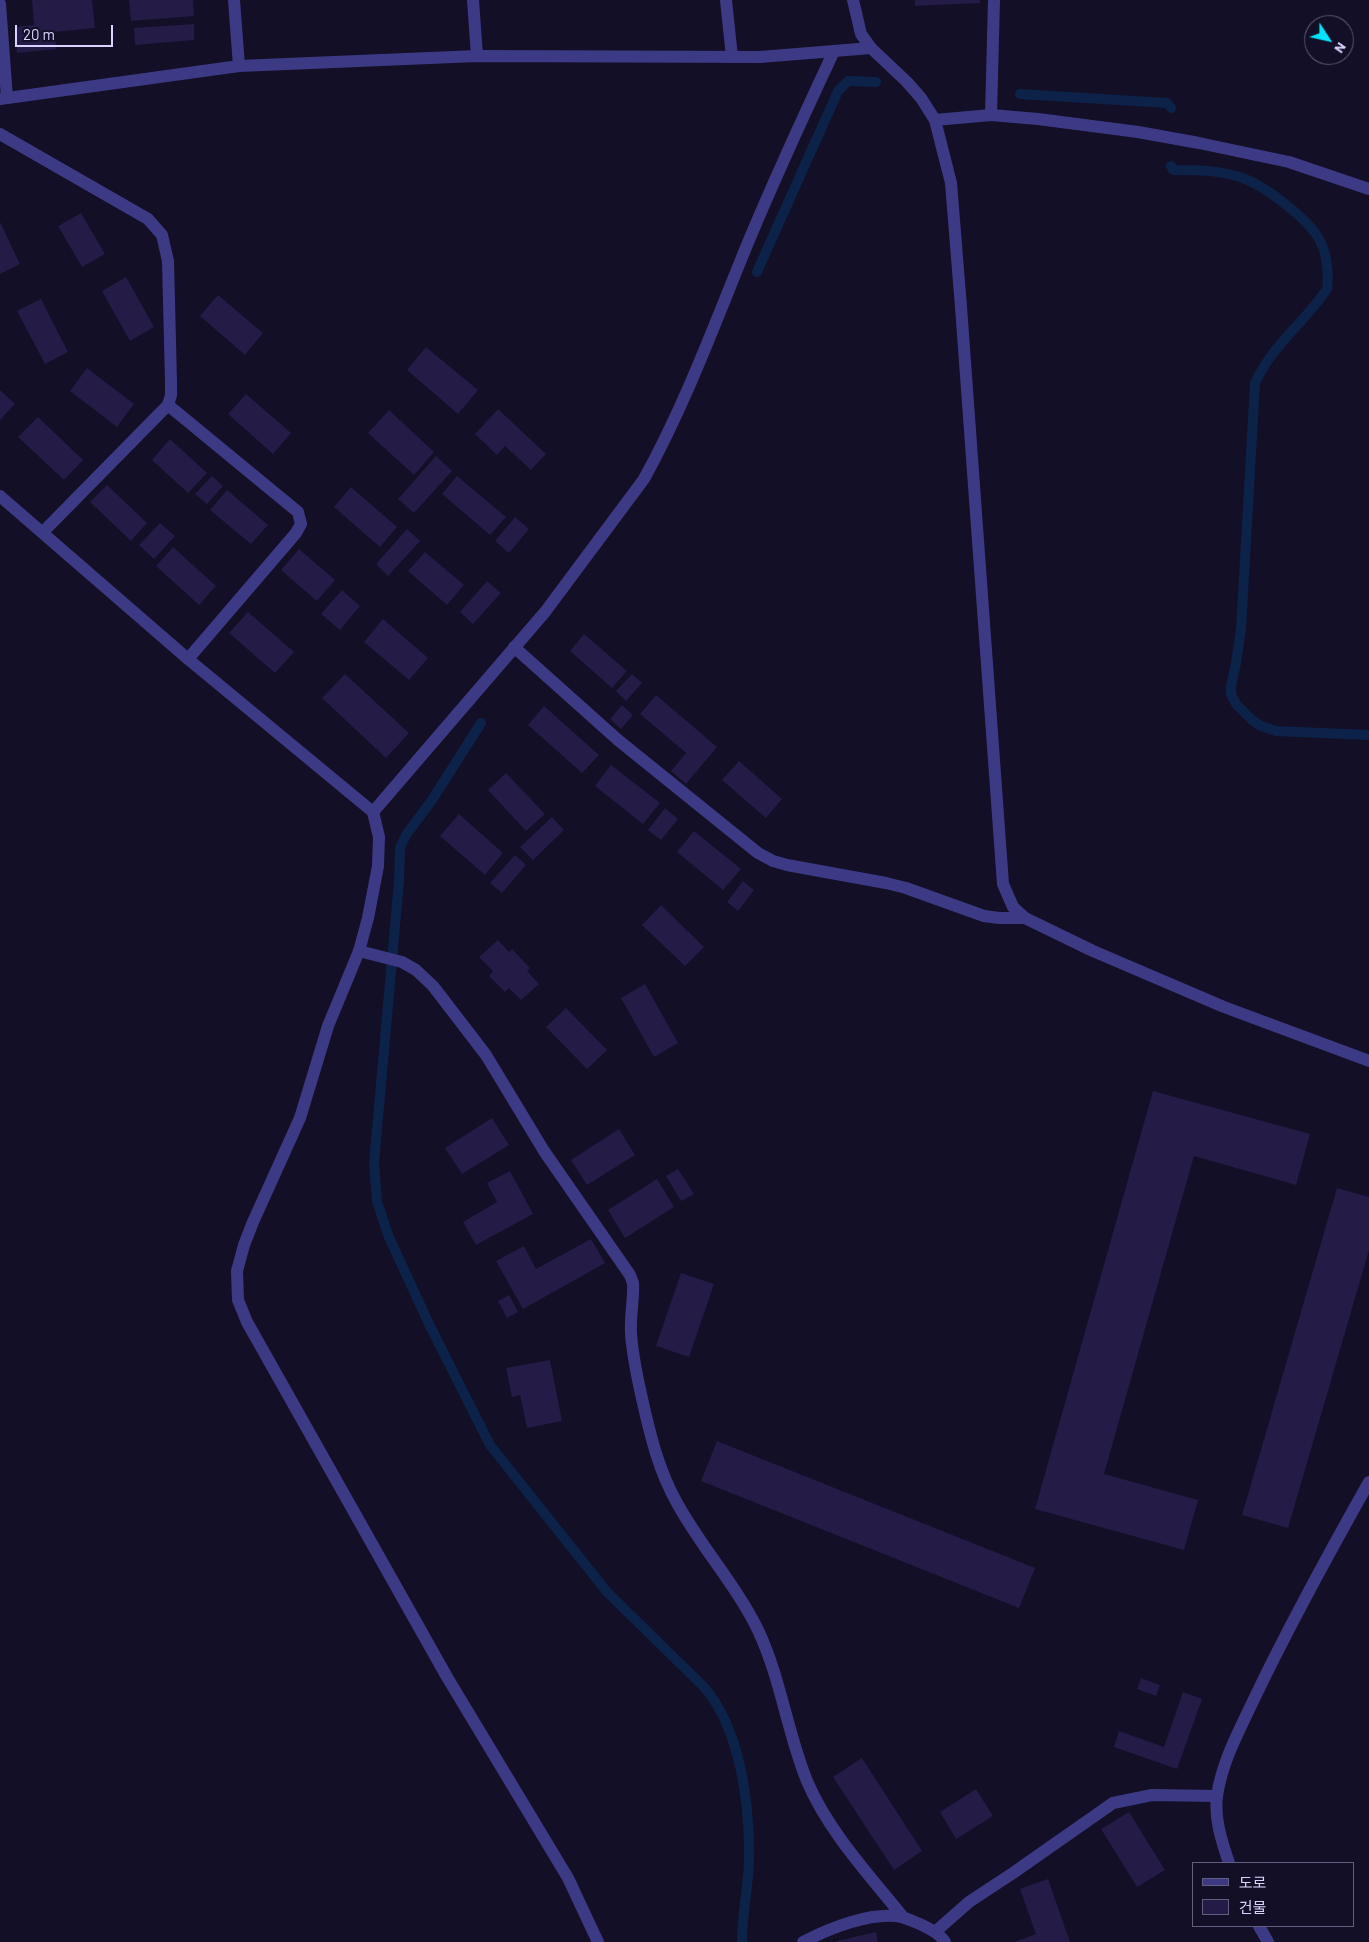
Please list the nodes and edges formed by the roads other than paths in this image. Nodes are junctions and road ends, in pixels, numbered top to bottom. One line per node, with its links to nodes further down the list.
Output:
1 (234, 0): 11 (street)
2 (473, 0): 9 (street)
3 (726, 0): 10 (street)
4 (853, 0): 7 (street)
5 (994, 0): 13 (street)
6 (0, 4): 12 (street)
7 (871, 48): 8 (street); 14 (street)
8 (834, 51): 10 (street); 20 (street)
9 (477, 56): 10 (street); 11 (street)
10 (732, 57)
11 (239, 66): 12 (street)
12 (4, 98)
13 (991, 115): 14 (street); 16 (street)
14 (935, 120): 23 (street)
15 (0, 134): 17 (street)
16 (1369, 189)
17 (168, 405): 19 (street); 21 (street)
18 (0, 496): 19 (street)
19 (43, 532): 21 (street)
20 (514, 648): 22 (street); 23 (street)
21 (188, 659): 22 (street)
22 (373, 812): 24 (street)
23 (1025, 918): 25 (street)
24 (359, 951): 29 (street); 32 (street)
25 (1369, 1061)
26 (1369, 1482): 27 (street)
27 (1217, 1796): 28 (street); 31 (street)
28 (1229, 1862)
29 (903, 1917): 31 (street); 33 (street)
30 (1260, 1927): 35 (street)
31 (936, 1932): 34 (street)
32 (598, 1942)
33 (803, 1942)
34 (945, 1942)
35 (1268, 1942)

